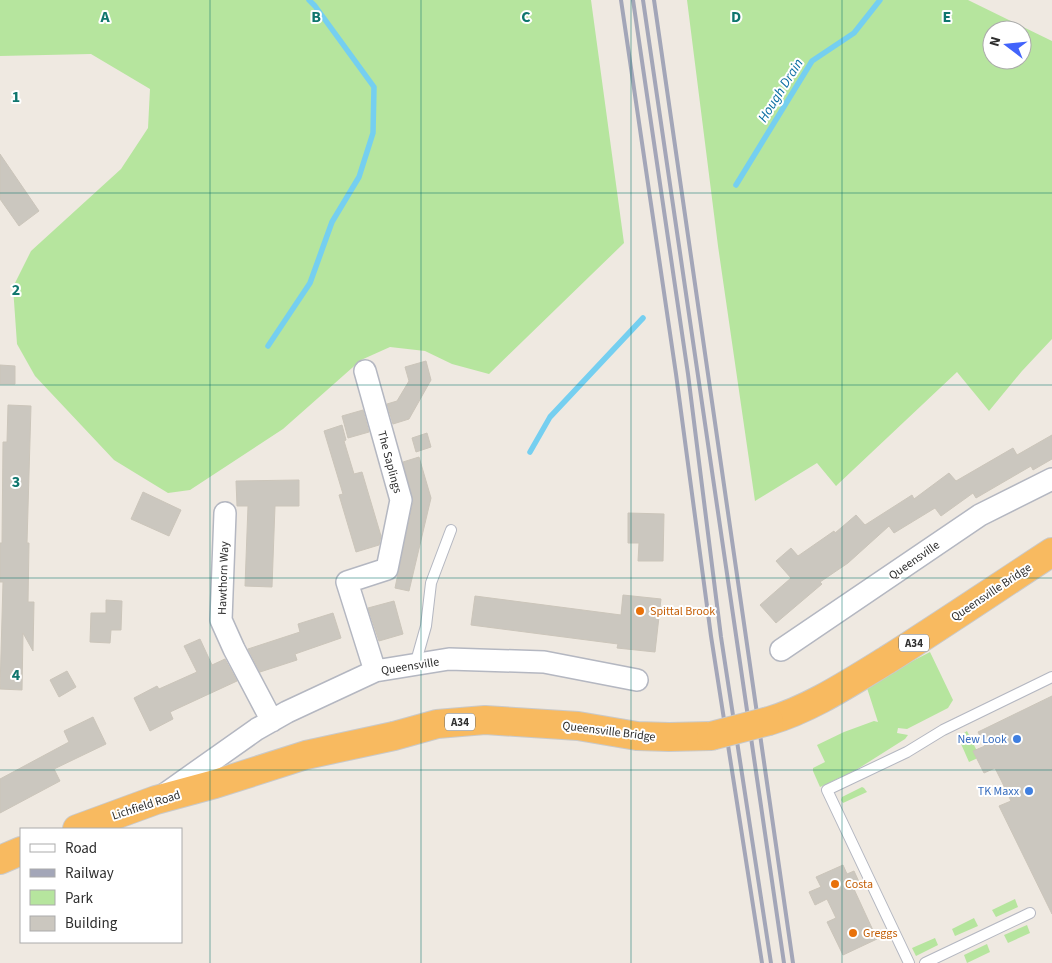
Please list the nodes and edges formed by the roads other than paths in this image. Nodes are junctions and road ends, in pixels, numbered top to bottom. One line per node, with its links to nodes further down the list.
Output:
1 (365, 371): 8 (street, The Saplings)
2 (1052, 479): 6 (street, Queensville)
3 (225, 513): 11 (street, Hawthorn Way)
4 (451, 530): 7 (lane)
5 (1052, 552): 12 (highway, Queensville Bridge / A34, bridge)
6 (781, 650)
7 (415, 665): 8 (street, Queensville); 10 (street, Queensville)
8 (375, 671): 11 (street, Queensville)
9 (1052, 677): 16 (lane)
10 (637, 680)
11 (272, 721): 13 (street, Queensville)
12 (215, 784): 13 (highway, Lichfield Road / A34)
13 (156, 800): 14 (highway, Lichfield Road / A34)
14 (80, 828)
15 (1030, 913): 17 (lane)
16 (909, 963)
17 (925, 963)

